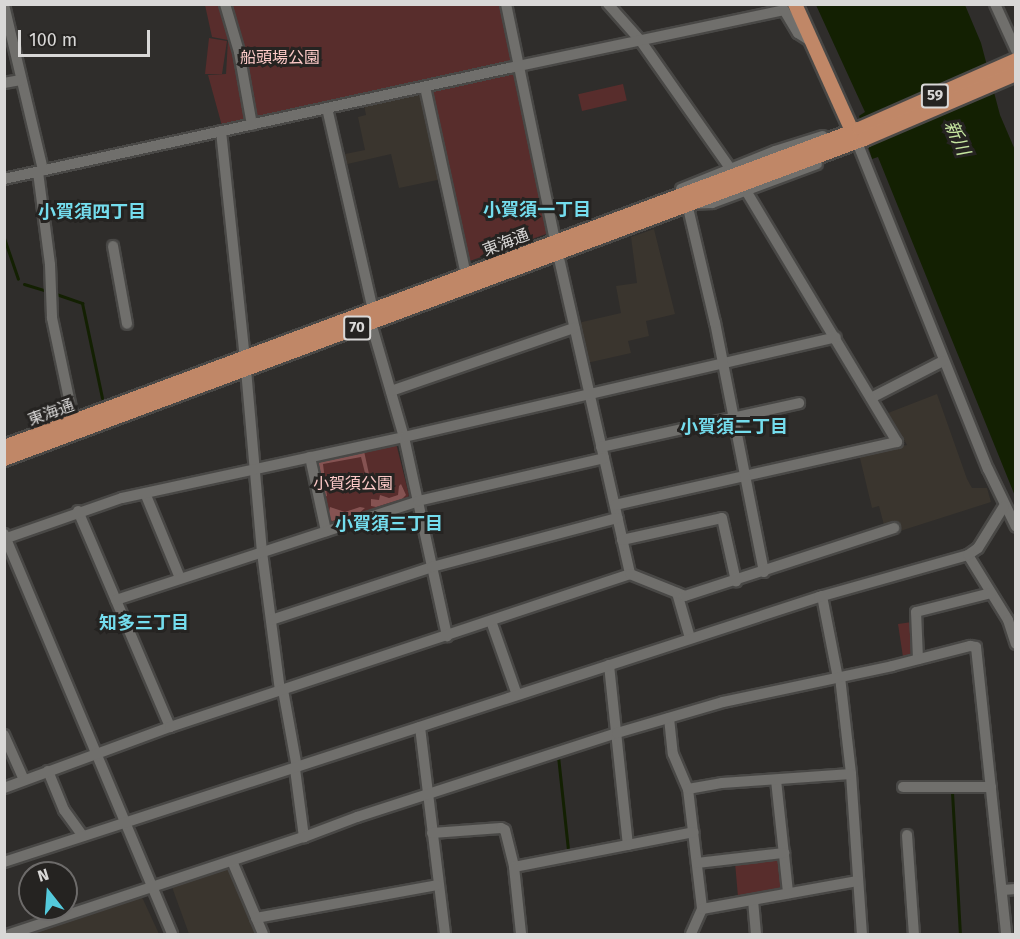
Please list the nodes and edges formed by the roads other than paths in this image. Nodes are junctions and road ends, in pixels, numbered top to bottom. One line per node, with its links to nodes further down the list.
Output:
1 (225, 4): 14 (street)
2 (506, 4): 9 (street)
3 (608, 4): 7 (street)
4 (994, 4): 8 (street)
5 (4, 5): 10 (street)
6 (787, 6): 7 (street); 17 (main road)
7 (640, 40): 9 (street); 19 (street)
8 (1014, 64): 17 (main road, 東海通 / 59)
9 (519, 66): 12 (street); 26 (street)
10 (21, 80): 11 (street); 20 (street)
11 (4, 83)
12 (425, 87): 13 (street); 27 (street)
13 (327, 108): 14 (street); 28 (street)
14 (252, 125): 15 (street)
15 (221, 131): 20 (street); 34 (street)
16 (823, 136): 19 (street)
17 (858, 136): 23 (main road, 東海通 / 70); 24 (main road, 東海通 / 70); 32 (street)
18 (831, 156): 22 (street)
19 (730, 168): 24 (street)
20 (41, 171): 21 (street); 40 (street)
21 (4, 179)
22 (746, 191): 23 (street); 31 (street)
23 (687, 204): 26 (main road, 東海通 / 70); 33 (street)
24 (653, 206): 26 (main road, 東海通 / 70)
25 (113, 246): 29 (street)
26 (557, 248): 27 (main road, 東海通 / 70); 28 (main road, 東海通 / 70); 30 (street)
27 (466, 275): 28 (main road, 東海通 / 70)
28 (372, 316): 34 (main road, 東海通 / 70); 35 (street)
29 (127, 324)
30 (574, 328): 35 (street); 36 (street)
31 (836, 337): 33 (street); 37 (street)
32 (944, 361): 37 (street); 51 (street)
33 (723, 363): 36 (street); 39 (street)
34 (245, 364): 40 (main road, 東海通 / 70); 45 (main road, 東海通 / 70); 46 (street)
35 (391, 391): 41 (street)
36 (589, 394): 41 (street); 43 (street)
37 (871, 398): 47 (street)
38 (798, 404): 39 (street)
39 (734, 418): 43 (street); 47 (street)
40 (74, 422): 42 (main road, 東海通 / 70)
41 (404, 437): 44 (street); 49 (street)
42 (4, 447)
43 (603, 452): 49 (street); 50 (street)
44 (310, 457): 46 (street); 56 (street)
45 (4, 459)
46 (255, 469): 48 (street); 59 (street)
47 (745, 477): 50 (street); 62 (street)
48 (145, 493): 52 (street); 64 (street)
49 (418, 501): 56 (street); 61 (street)
50 (615, 505): 53 (street)
51 (1005, 506): 55 (street); 60 (street)
52 (78, 511): 57 (street); 69 (street)
53 (618, 518): 58 (street); 61 (street)
54 (894, 528): 62 (street)
55 (1016, 528)
56 (326, 531): 59 (street)
57 (5, 537): 85 (street)
58 (622, 540): 63 (street); 65 (street)
59 (262, 552): 64 (street); 70 (street)
60 (968, 555): 67 (street); 68 (street)
61 (432, 567): 70 (street); 72 (street)
62 (764, 572): 65 (street)
63 (630, 574): 66 (street); 71 (street)
64 (180, 578): 69 (street)
65 (736, 581): 66 (street)
66 (678, 593): 73 (street)
67 (991, 593): 74 (street); 75 (street)
68 (822, 596): 73 (street); 77 (street)
69 (116, 600): 82 (street)
70 (271, 620): 78 (street)
71 (491, 621): 72 (street); 79 (street)
72 (447, 636): 78 (street)
73 (690, 638): 76 (street)
74 (1016, 644)
75 (918, 659): 77 (street); 92 (street)
76 (609, 665): 79 (street); 83 (street)
77 (839, 678): 80 (street); 88 (street)
78 (281, 691): 82 (street); 86 (street)
79 (517, 695): 81 (street)
80 (669, 718): 83 (street); 94 (street)
81 (420, 727): 86 (street); 95 (street)
82 (170, 728): 85 (street)
83 (617, 733): 95 (street); 102 (street)
84 (4, 735): 89 (street)
85 (97, 753): 87 (street); 96 (street)
86 (296, 769): 96 (street); 101 (street)
87 (48, 771): 89 (street); 99 (street)
88 (851, 774): 90 (street); 108 (street)
89 (24, 780): 93 (street)
90 (776, 780): 94 (street); 103 (street)
91 (903, 787): 92 (street)
92 (991, 787): 112 (street)
93 (4, 788)
94 (688, 789): 97 (street)
95 (428, 795): 98 (street); 101 (street)
96 (126, 822): 99 (street); 110 (street)
97 (694, 832): 102 (street); 106 (street)
98 (432, 833): 107 (street); 109 (street)
99 (83, 836): 105 (street)
100 (907, 836): 125 (street)
101 (304, 837): 104 (street)
102 (628, 844): 107 (street)
103 (784, 853): 106 (street); 113 (street)
104 (232, 861): 110 (street); 116 (street)
105 (4, 862)
106 (697, 863): 115 (street)
107 (514, 867): 121 (street)
108 (858, 881): 113 (street); 124 (street)
109 (438, 885): 116 (street); 120 (street)
110 (152, 888): 117 (street); 118 (street)
111 (1016, 889): 112 (street)
112 (1003, 890): 126 (street)
113 (788, 893): 114 (street)
114 (753, 900): 115 (street); 123 (street)
115 (702, 909): 122 (street)
116 (256, 918): 119 (street)
117 (10, 934)
118 (172, 934)
119 (262, 934)
120 (445, 934)
121 (521, 934)
122 (690, 934)
123 (756, 934)
124 (862, 934)
125 (914, 934)
126 (1006, 934)

